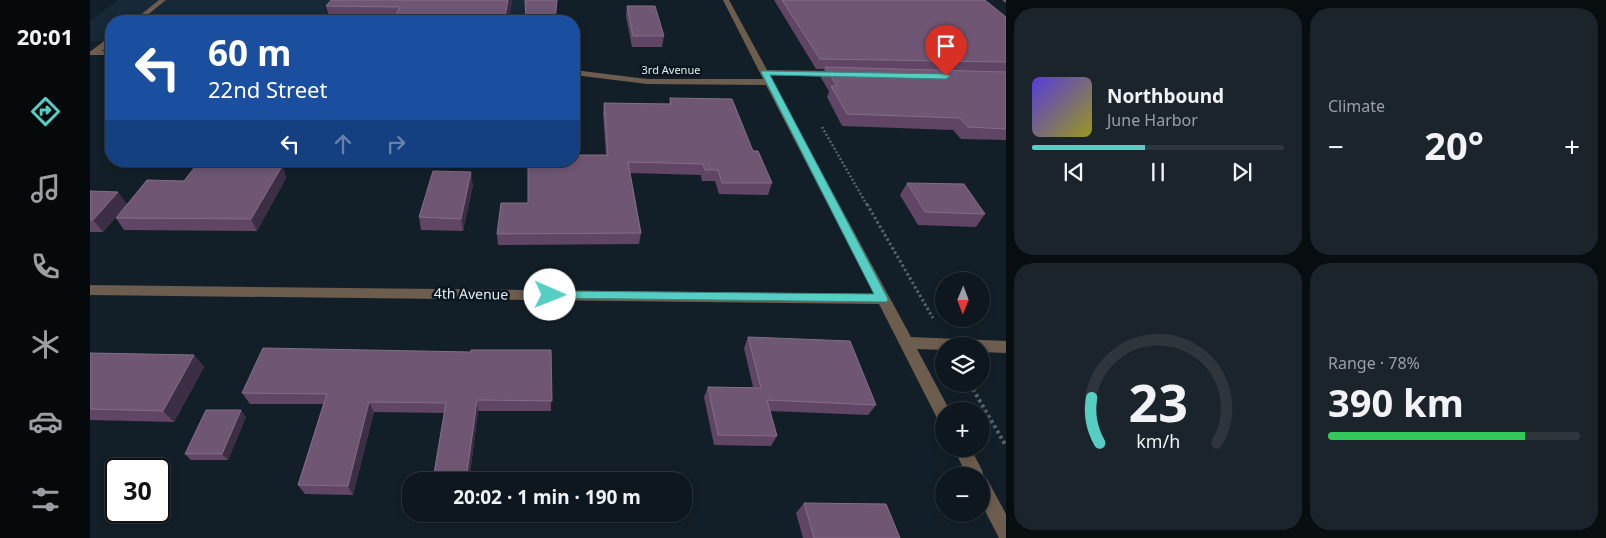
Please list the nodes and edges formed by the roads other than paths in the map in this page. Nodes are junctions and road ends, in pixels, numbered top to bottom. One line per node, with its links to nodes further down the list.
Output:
1 (163, 0): 3 (street)
2 (726, 0): 9 (street)
3 (144, 15)
4 (105, 44): 5 (street)
5 (92, 53): 6 (street)
6 (105, 53)
7 (580, 74): 9 (street, 3rd Avenue)
8 (847, 74): 9 (street, 3rd Avenue)
9 (767, 77): 11 (street)
10 (90, 290): 11 (street, 4th Avenue)
11 (882, 299): 12 (street)
12 (906, 343): 13 (street); 14 (street)
13 (1006, 347)
14 (938, 402)
15 (990, 502): 16 (street)
16 (1006, 532)

